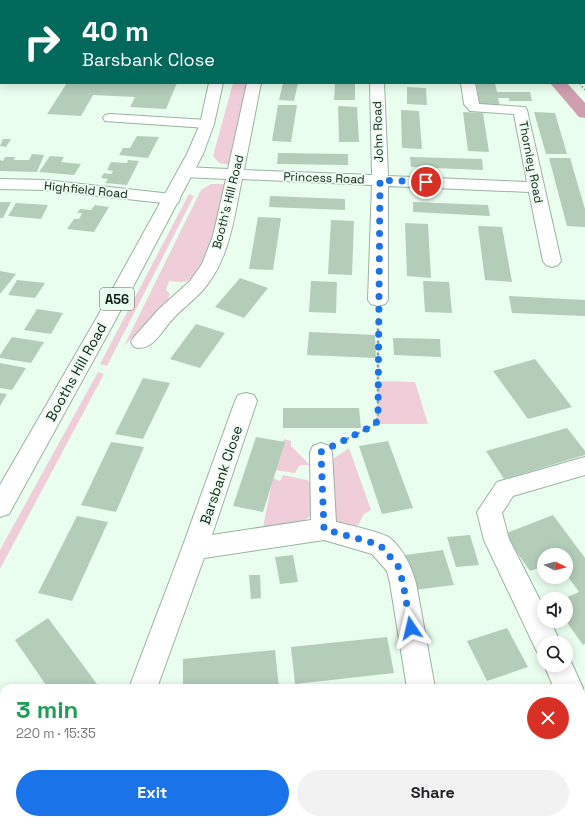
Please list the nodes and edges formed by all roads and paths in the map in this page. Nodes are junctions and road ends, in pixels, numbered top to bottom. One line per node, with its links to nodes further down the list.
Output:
1 (216, 84): 6 (street, Booths Hill Road / A56)
2 (254, 84): 8 (street, Booth's Hill Road)
3 (377, 84): 9 (street, John Road)
4 (468, 84): 11 (street, Thornley Road)
5 (110, 118): 6 (street)
6 (207, 124): 7 (street, Booths Hill Road / A56)
7 (185, 172): 8 (street, Princess Road); 12 (street, Booths Hill Road / A56)
8 (236, 174): 9 (street, Princess Road); 15 (street, Booth's Hill Road)
9 (380, 180): 11 (street, Princess Road); 14 (street, John Road)
10 (0, 184): 12 (street, Highfield Road)
11 (535, 187): 13 (street, Thornley Road)
12 (172, 199): 19 (street, Booths Hill Road / A56)
13 (552, 261)
14 (378, 300): 17 (path)
15 (141, 342)
16 (246, 401): 21 (street, Barsbank Close)
17 (321, 452): 20 (street)
18 (585, 466): 22 (street)
19 (0, 508)
20 (324, 529): 21 (street, Barsbank Close); 25 (street, Barsbank Close)
21 (195, 548): 24 (street, Barsbank Close)
22 (544, 636)
23 (561, 672): 26 (street)
24 (144, 684)
25 (420, 684)
26 (567, 684)

